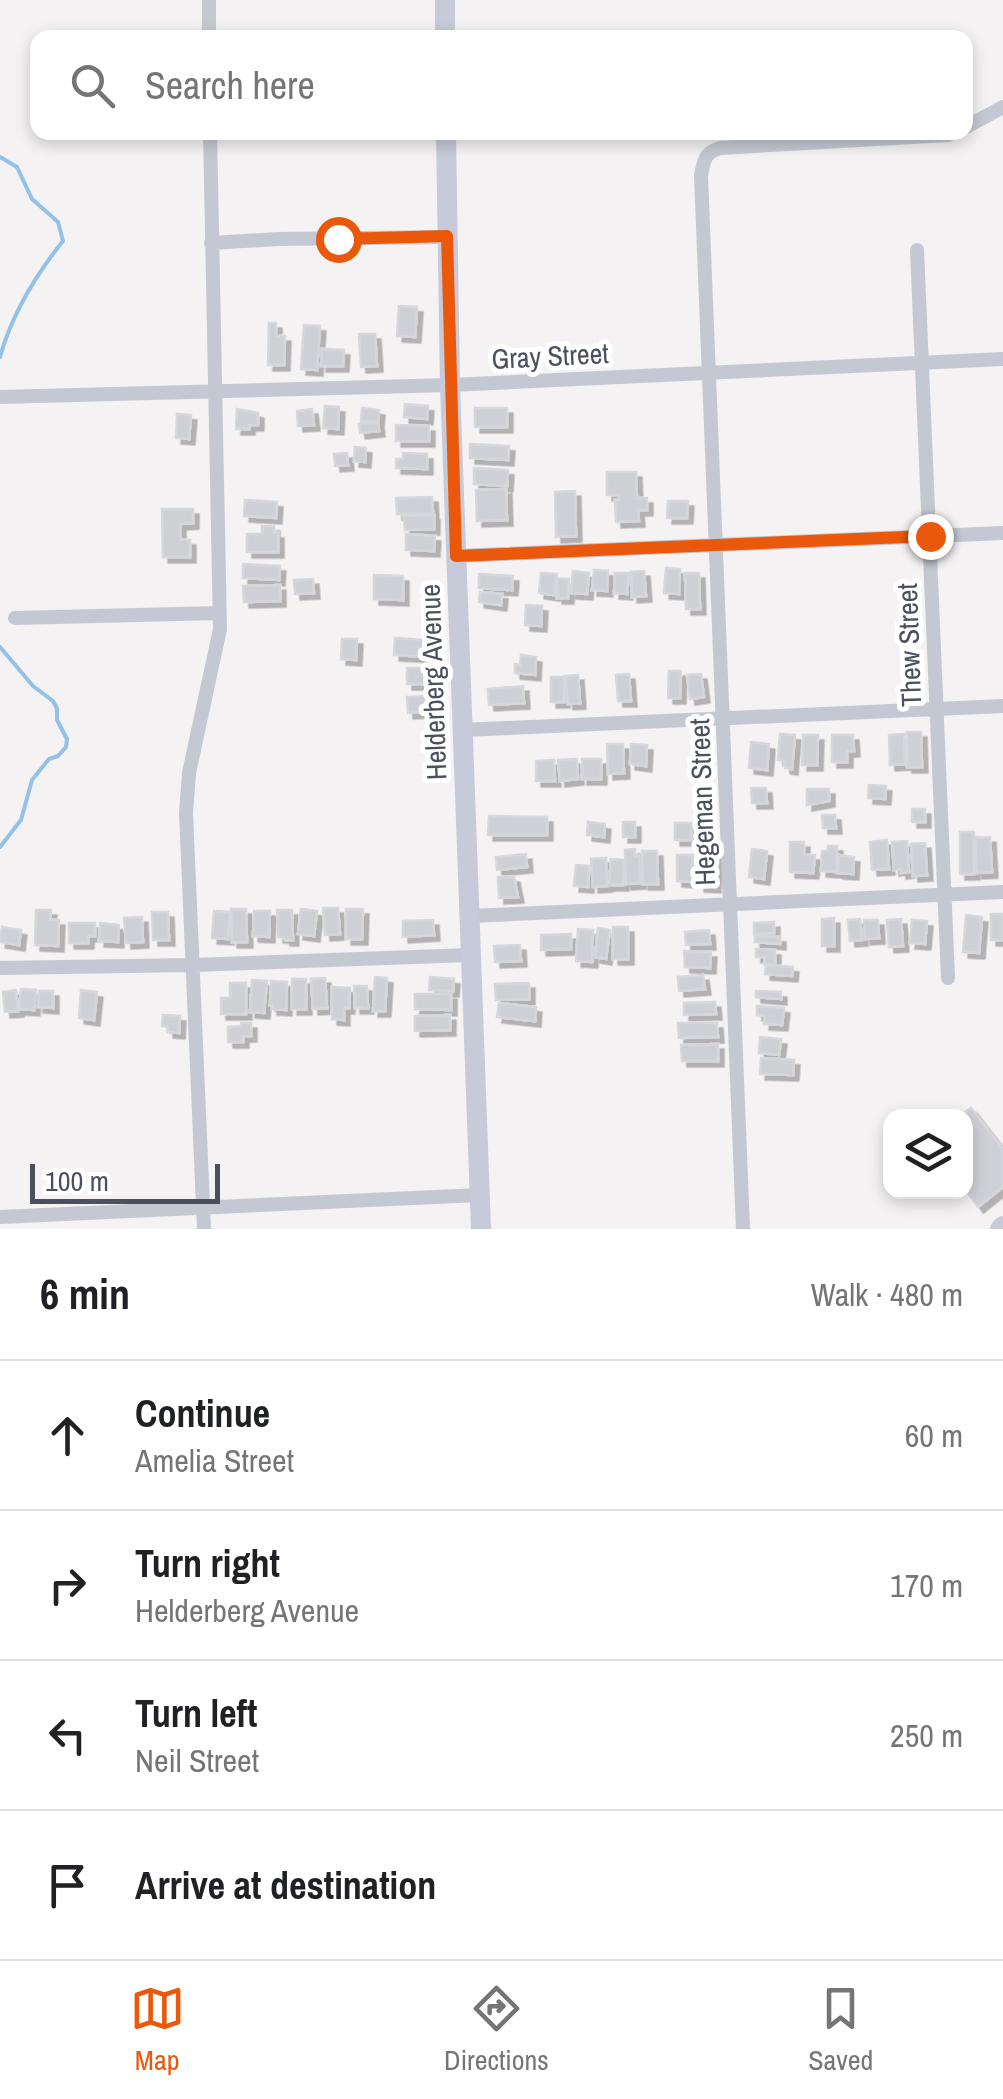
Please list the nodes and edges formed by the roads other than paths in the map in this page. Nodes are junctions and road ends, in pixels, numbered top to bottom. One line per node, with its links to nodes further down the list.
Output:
1 (209, 0): 3 (street)
2 (444, 0): 4 (street)
3 (209, 30)
4 (445, 30)
5 (1003, 107): 6 (street)
6 (973, 123)
7 (210, 140): 11 (street)
8 (446, 140): 10 (street, Helderberg Avenue)
9 (836, 140): 15 (street, Hegeman Street)
10 (447, 236): 11 (street); 16 (street, Helderberg Avenue)
11 (212, 242): 17 (street)
12 (917, 250): 14 (street, Thew Street)
13 (1003, 360): 14 (street, Gray Street)
14 (922, 364): 15 (street, Gray Street); 20 (street, Thew Street)
15 (709, 373): 16 (street, Gray Street); 21 (street, Hegeman Street)
16 (450, 386): 17 (street, Gray Street); 22 (street, Helderberg Avenue)
17 (214, 392): 18 (street, Gray Street); 23 (street)
18 (0, 397)
19 (1003, 533): 20 (street)
20 (930, 536): 21 (street); 26 (street, Thew Street)
21 (716, 544): 22 (street); 27 (street, Hegeman Street)
22 (456, 556): 28 (street, Helderberg Avenue)
23 (219, 613): 24 (street); 34 (street)
24 (15, 618)
25 (1003, 706): 26 (street)
26 (937, 709): 27 (street); 30 (street, Thew Street)
27 (724, 718): 28 (street); 31 (street, Hegeman Street)
28 (462, 730): 32 (street, Helderberg Avenue)
29 (1003, 892): 30 (street)
30 (944, 894): 31 (street); 36 (street, Thew Street)
31 (731, 905): 32 (street); 42 (street, Hegeman Street)
32 (469, 916): 33 (street, Helderberg Avenue)
33 (470, 955): 34 (street); 37 (street, Helderberg Avenue)
34 (193, 965): 35 (street); 38 (street)
35 (0, 968)
36 (948, 978)
37 (480, 1195): 38 (street); 41 (street, Helderberg Avenue)
38 (204, 1209): 39 (street); 40 (street)
39 (0, 1217)
40 (204, 1229)
41 (481, 1229)
42 (743, 1229)

